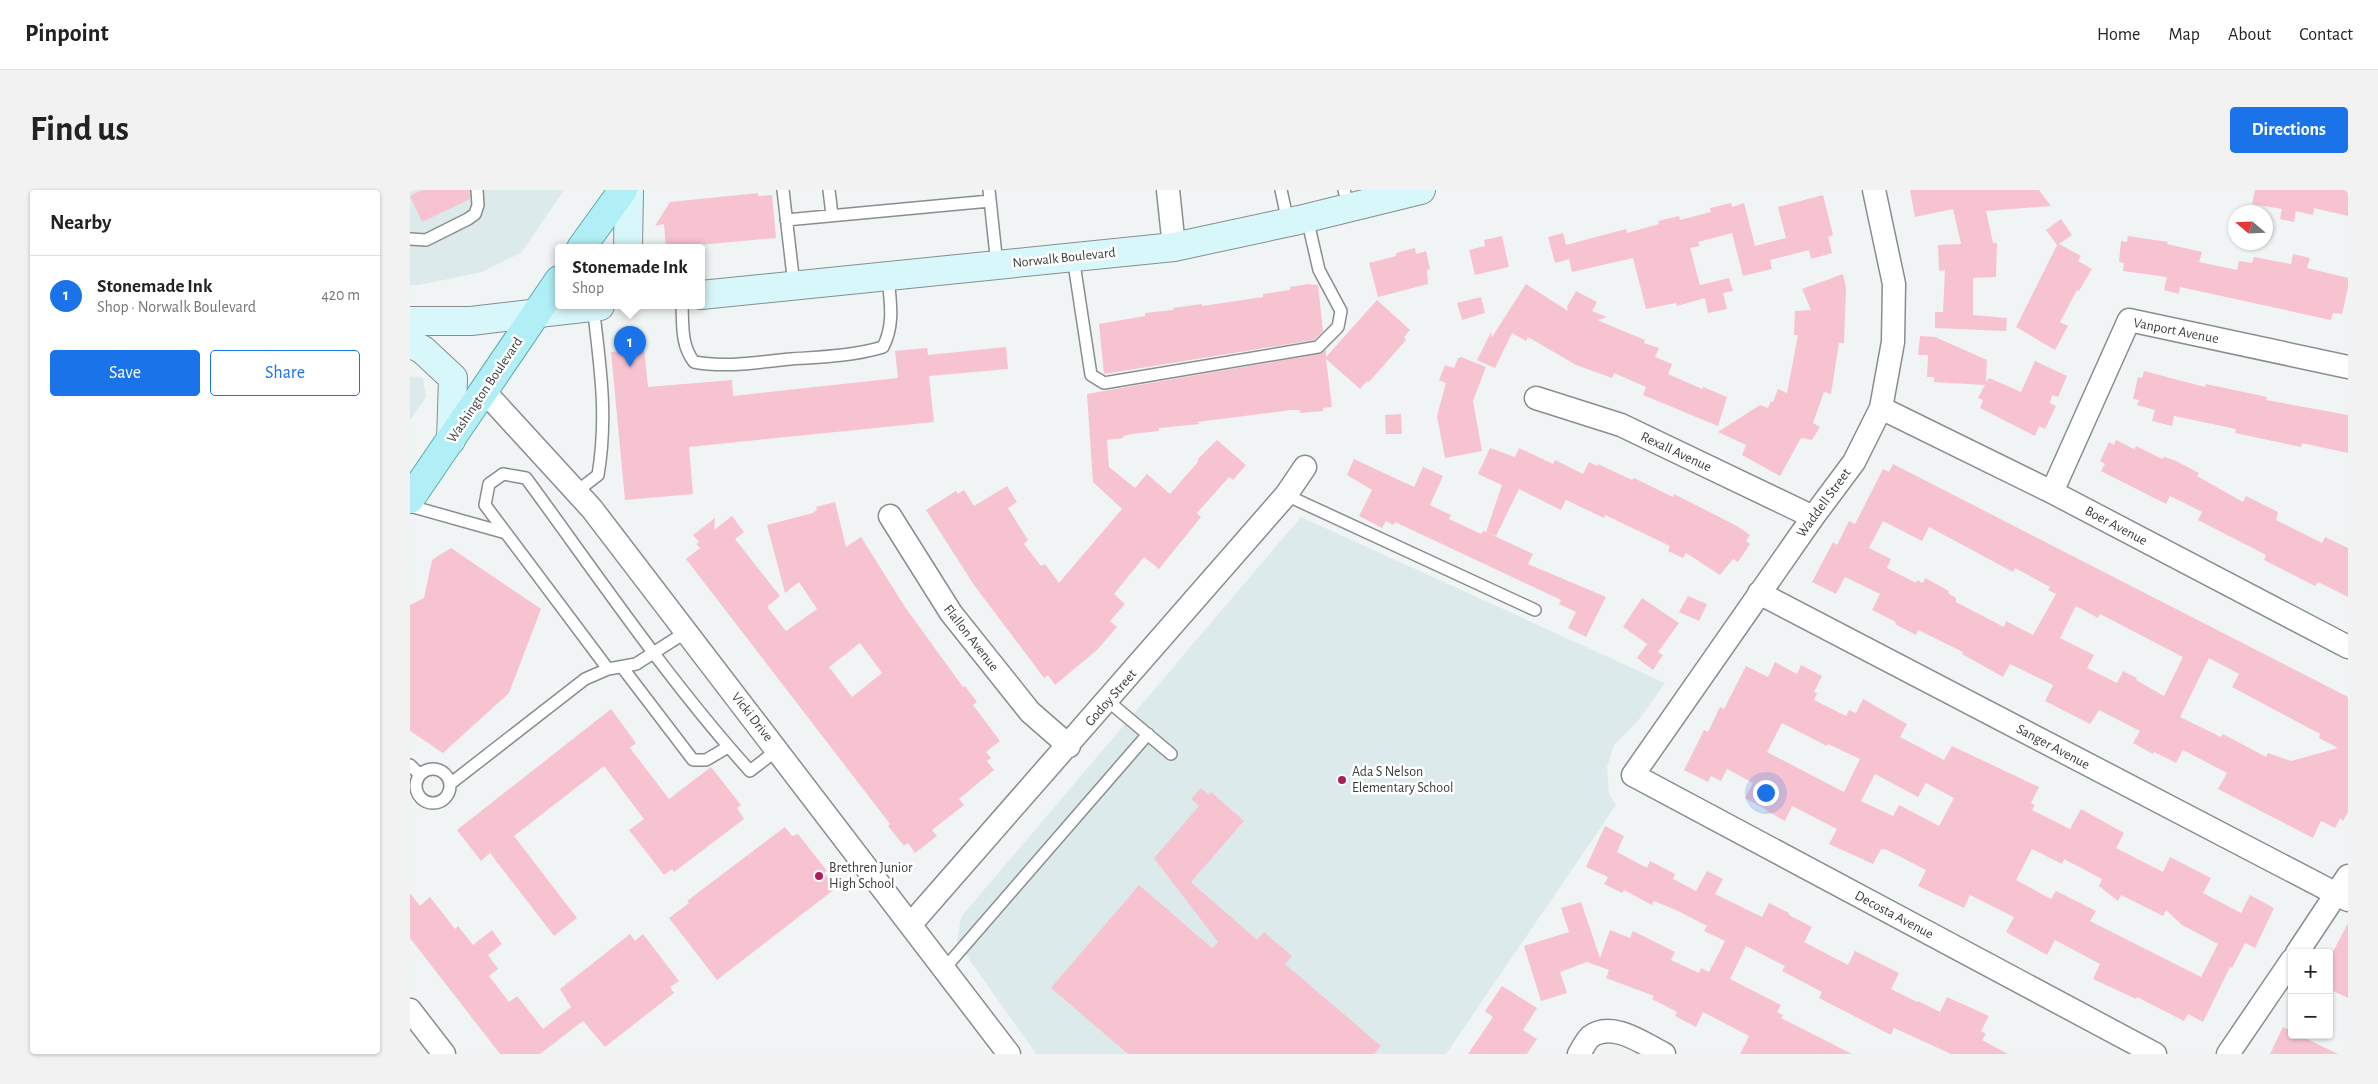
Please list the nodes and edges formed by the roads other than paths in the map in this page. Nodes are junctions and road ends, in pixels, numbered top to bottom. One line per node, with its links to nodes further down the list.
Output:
1 (477, 190): 15 (lane)
2 (623, 190): 16 (main road)
3 (629, 190): 17 (main road)
4 (783, 190): 13 (lane)
5 (829, 190): 12 (lane)
6 (1168, 190): 18 (street)
7 (1281, 190): 14 (lane)
8 (1421, 190): 11 (main road, Norwalk Boulevard)
9 (1874, 190): 34 (street, Waddell Street)
10 (990, 196): 12 (lane); 20 (lane)
11 (1346, 199): 14 (main road, Norwalk Boulevard)
12 (832, 216): 13 (lane)
13 (786, 220): 23 (lane)
14 (1298, 220): 18 (main road, Norwalk Boulevard); 19 (lane)
15 (410, 239)
16 (584, 244)
17 (628, 244)
18 (1174, 247): 19 (main road, Norwalk Boulevard)
19 (1073, 257): 20 (main road, Norwalk Boulevard)
20 (997, 265): 21 (main road, Norwalk Boulevard)
21 (888, 276): 23 (main road, Norwalk Boulevard); 27 (lane)
22 (555, 286): 28 (main road, Washington Boulevard)
23 (794, 286): 24 (main road, Norwalk Boulevard)
24 (705, 295)
25 (567, 309): 28 (main road)
26 (597, 309): 37 (lane)
27 (682, 309)
28 (537, 312): 29 (main road); 32 (main road, Washington Boulevard)
29 (410, 321)
30 (410, 343): 35 (main road)
31 (2348, 367): 38 (street, Vanport Avenue)
32 (484, 391): 35 (main road, Washington Boulevard); 37 (street, Vicki Drive)
33 (1536, 398): 43 (street, Rexall Avenue)
34 (1881, 408): 38 (street, Boer Avenue); 43 (street, Waddell Street)
35 (451, 440): 40 (main road, Washington Boulevard)
36 (1305, 468): 39 (street, Godoy Street)
37 (576, 492): 47 (street, Vicki Drive)
38 (2052, 492): 48 (street, Boer Avenue)
39 (1286, 495): 46 (lane); 52 (street, Godoy Street)
40 (410, 499)
41 (410, 506): 44 (lane)
42 (890, 516): 54 (street, Flallon Avenue)
43 (1813, 517): 45 (street, Waddell Street)
44 (506, 533): 49 (lane); 51 (lane)
45 (1759, 593): 60 (street, Waddell Street); 62 (street, Sanger Avenue)
46 (1535, 610)
47 (686, 632): 49 (lane); 56 (street, Vicki Drive)
48 (2348, 647)
49 (654, 652): 50 (lane); 55 (lane)
50 (622, 667): 51 (lane); 55 (lane)
51 (608, 669): 61 (lane)
52 (1108, 701): 53 (lane); 54 (street, Godoy Street)
53 (1148, 734): 57 (lane); 66 (lane)
54 (1069, 746): 63 (street, Godoy Street)
55 (728, 747): 56 (lane)
56 (778, 750): 63 (street, Vicki Drive)
57 (1171, 754)
58 (410, 765): 59 (lane)
59 (420, 775): 61 (lane); 61 (lane)
60 (1633, 775): 72 (street, Decosta Avenue)
61 (450, 784)
62 (2344, 890): 64 (street)
63 (911, 924): 66 (street, Vicki Drive)
64 (2300, 949)
65 (2288, 966): 73 (street)
66 (945, 968): 69 (street, Vicki Drive)
67 (410, 1010): 68 (street)
68 (444, 1054)
69 (1009, 1054)
70 (1579, 1054): 71 (street)
71 (1664, 1054)
72 (2155, 1054)
73 (2228, 1054)

